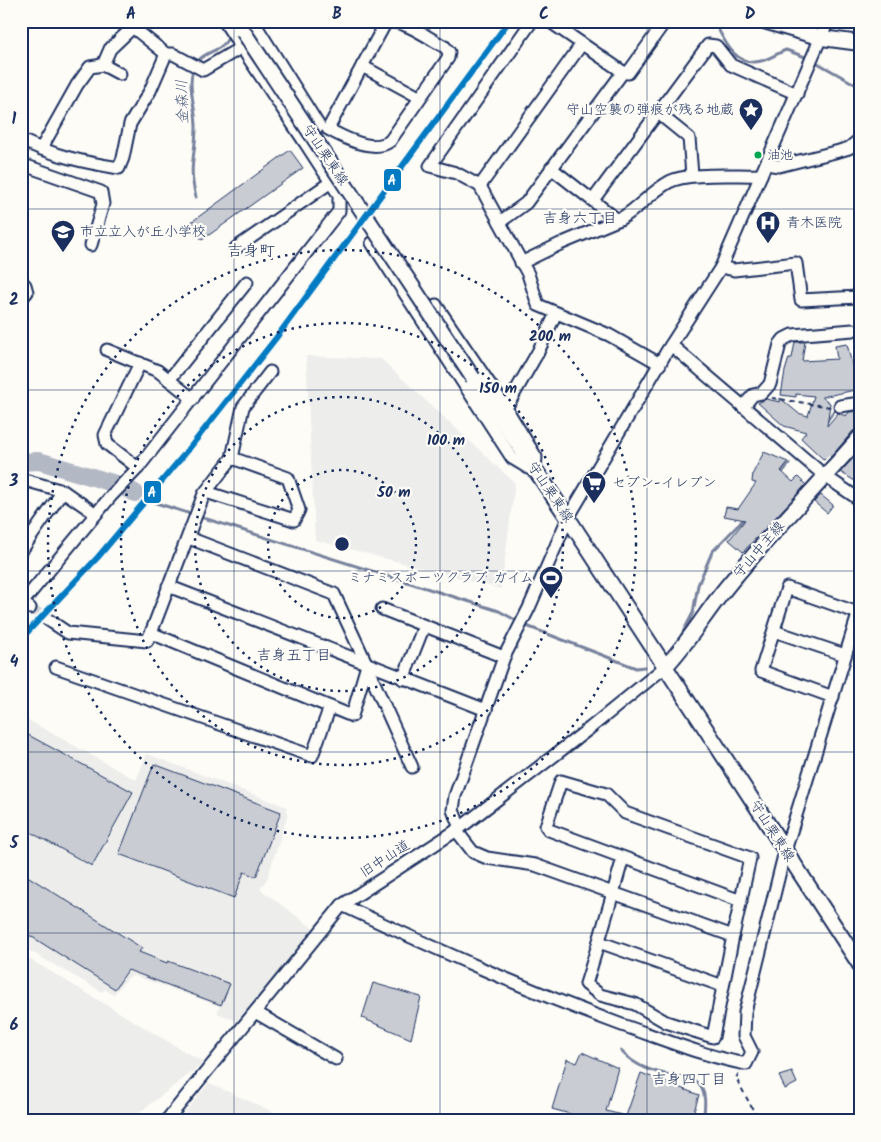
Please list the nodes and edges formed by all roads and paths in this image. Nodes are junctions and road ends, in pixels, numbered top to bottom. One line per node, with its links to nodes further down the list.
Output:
1 (532, 21): 31 (street)
2 (653, 21): 15 (street)
3 (764, 21): 8 (main road)
4 (555, 23): 10 (street)
5 (128, 24): 12 (street); 13 (street)
6 (408, 24): 14 (street); 18 (street)
7 (241, 25): 11 (street); 11 (street); 20 (street); 64 (main road, 守山栗東線, bridge)
8 (826, 28): 9 (main road); 17 (street)
9 (860, 43)
10 (582, 45): 15 (street); 31 (street)
11 (242, 47): 12 (street); 23 (street)
12 (166, 54): 24 (street)
13 (103, 65): 16 (street); 24 (street)
14 (362, 66): 18 (street); 20 (street)
15 (623, 72): 27 (street)
16 (120, 74)
17 (797, 94): 19 (street); 26 (street)
18 (418, 97): 20 (street)
19 (657, 112): 28 (street); 32 (street)
20 (324, 128): 23 (street)
21 (860, 138): 26 (street)
22 (21, 140): 24 (street)
23 (304, 141): 30 (street)
24 (41, 149)
25 (21, 164): 36 (street)
26 (766, 164): 29 (street)
27 (551, 168): 32 (street); 34 (street)
28 (692, 176): 29 (street); 33 (street)
29 (761, 176): 40 (street)
30 (331, 182): 37 (street); 56 (street)
31 (480, 186): 34 (street)
32 (593, 200): 33 (street)
33 (620, 219): 38 (street)
34 (500, 222): 38 (street)
35 (372, 243): 47 (street)
36 (92, 244)
37 (236, 248)
38 (521, 262): 46 (street)
39 (860, 263): 41 (path)
40 (721, 266): 44 (street); 49 (street)
41 (856, 280)
42 (21, 282): 45 (street)
43 (247, 282): 54 (street)
44 (858, 297)
45 (21, 300)
46 (556, 313): 52 (street); 60 (street)
47 (419, 316): 60 (street); 64 (street)
48 (853, 330): 55 (street)
49 (671, 345): 52 (street); 59 (street)
50 (107, 350): 51 (street)
51 (140, 363): 54 (street); 63 (street)
52 (660, 364): 71 (street)
53 (270, 372): 62 (street)
54 (169, 380): 56 (street)
55 (762, 393): 58 (path); 59 (street)
56 (193, 399): 63 (street)
57 (860, 403): 58 (street)
58 (837, 406)
59 (743, 407): 65 (street)
60 (506, 408): 64 (street)
61 (860, 437): 65 (main road, 守山中主線)
62 (232, 458): 68 (street); 68 (street)
63 (138, 468): 70 (street)
64 (537, 472): 71 (main road, 守山栗東線)
65 (824, 476): 69 (street); 86 (main road, 守山中主線)
66 (21, 479): 67 (street)
67 (63, 491): 70 (street); 73 (street)
68 (206, 492): 72 (street)
69 (860, 500)
70 (96, 514): 75 (street)
71 (568, 518): 83 (street); 86 (main road, 守山栗東線)
72 (189, 538): 74 (street); 84 (street)
73 (21, 552)
74 (168, 586): 81 (street); 84 (street)
75 (30, 608)
76 (382, 609): 79 (street)
77 (859, 611): 80 (street); 82 (street)
78 (46, 619): 81 (street)
79 (424, 626): 83 (street); 87 (street)
80 (774, 630): 82 (street); 88 (street)
81 (151, 633): 89 (street)
82 (845, 655): 88 (street)
83 (504, 657): 90 (street)
84 (367, 666): 87 (street); 89 (street); 91 (street)
85 (56, 667): 89 (street)
86 (665, 667): 92 (street, 旧中山道); 93 (main road, 守山栗東線)
87 (403, 679): 90 (street)
88 (833, 697): 93 (street)
89 (330, 707)
90 (486, 710): 92 (street)
91 (412, 767)
92 (458, 829): 95 (street); 97 (street, 旧中山道)
93 (785, 852): 100 (main road, 守山栗東線); 104 (street)
94 (623, 858): 95 (street); 96 (street); 96 (street)
95 (612, 894): 98 (street); 99 (street)
96 (741, 901): 98 (street)
97 (342, 905): 102 (street, 旧中山道); 104 (street)
98 (733, 936): 101 (street)
99 (599, 942): 101 (street); 101 (street)
100 (860, 965)
101 (723, 986)
102 (255, 1012): 103 (street); 105 (street, 旧中山道)
103 (336, 1059)
104 (746, 1064): 106 (path)
105 (166, 1121)
106 (759, 1121)

